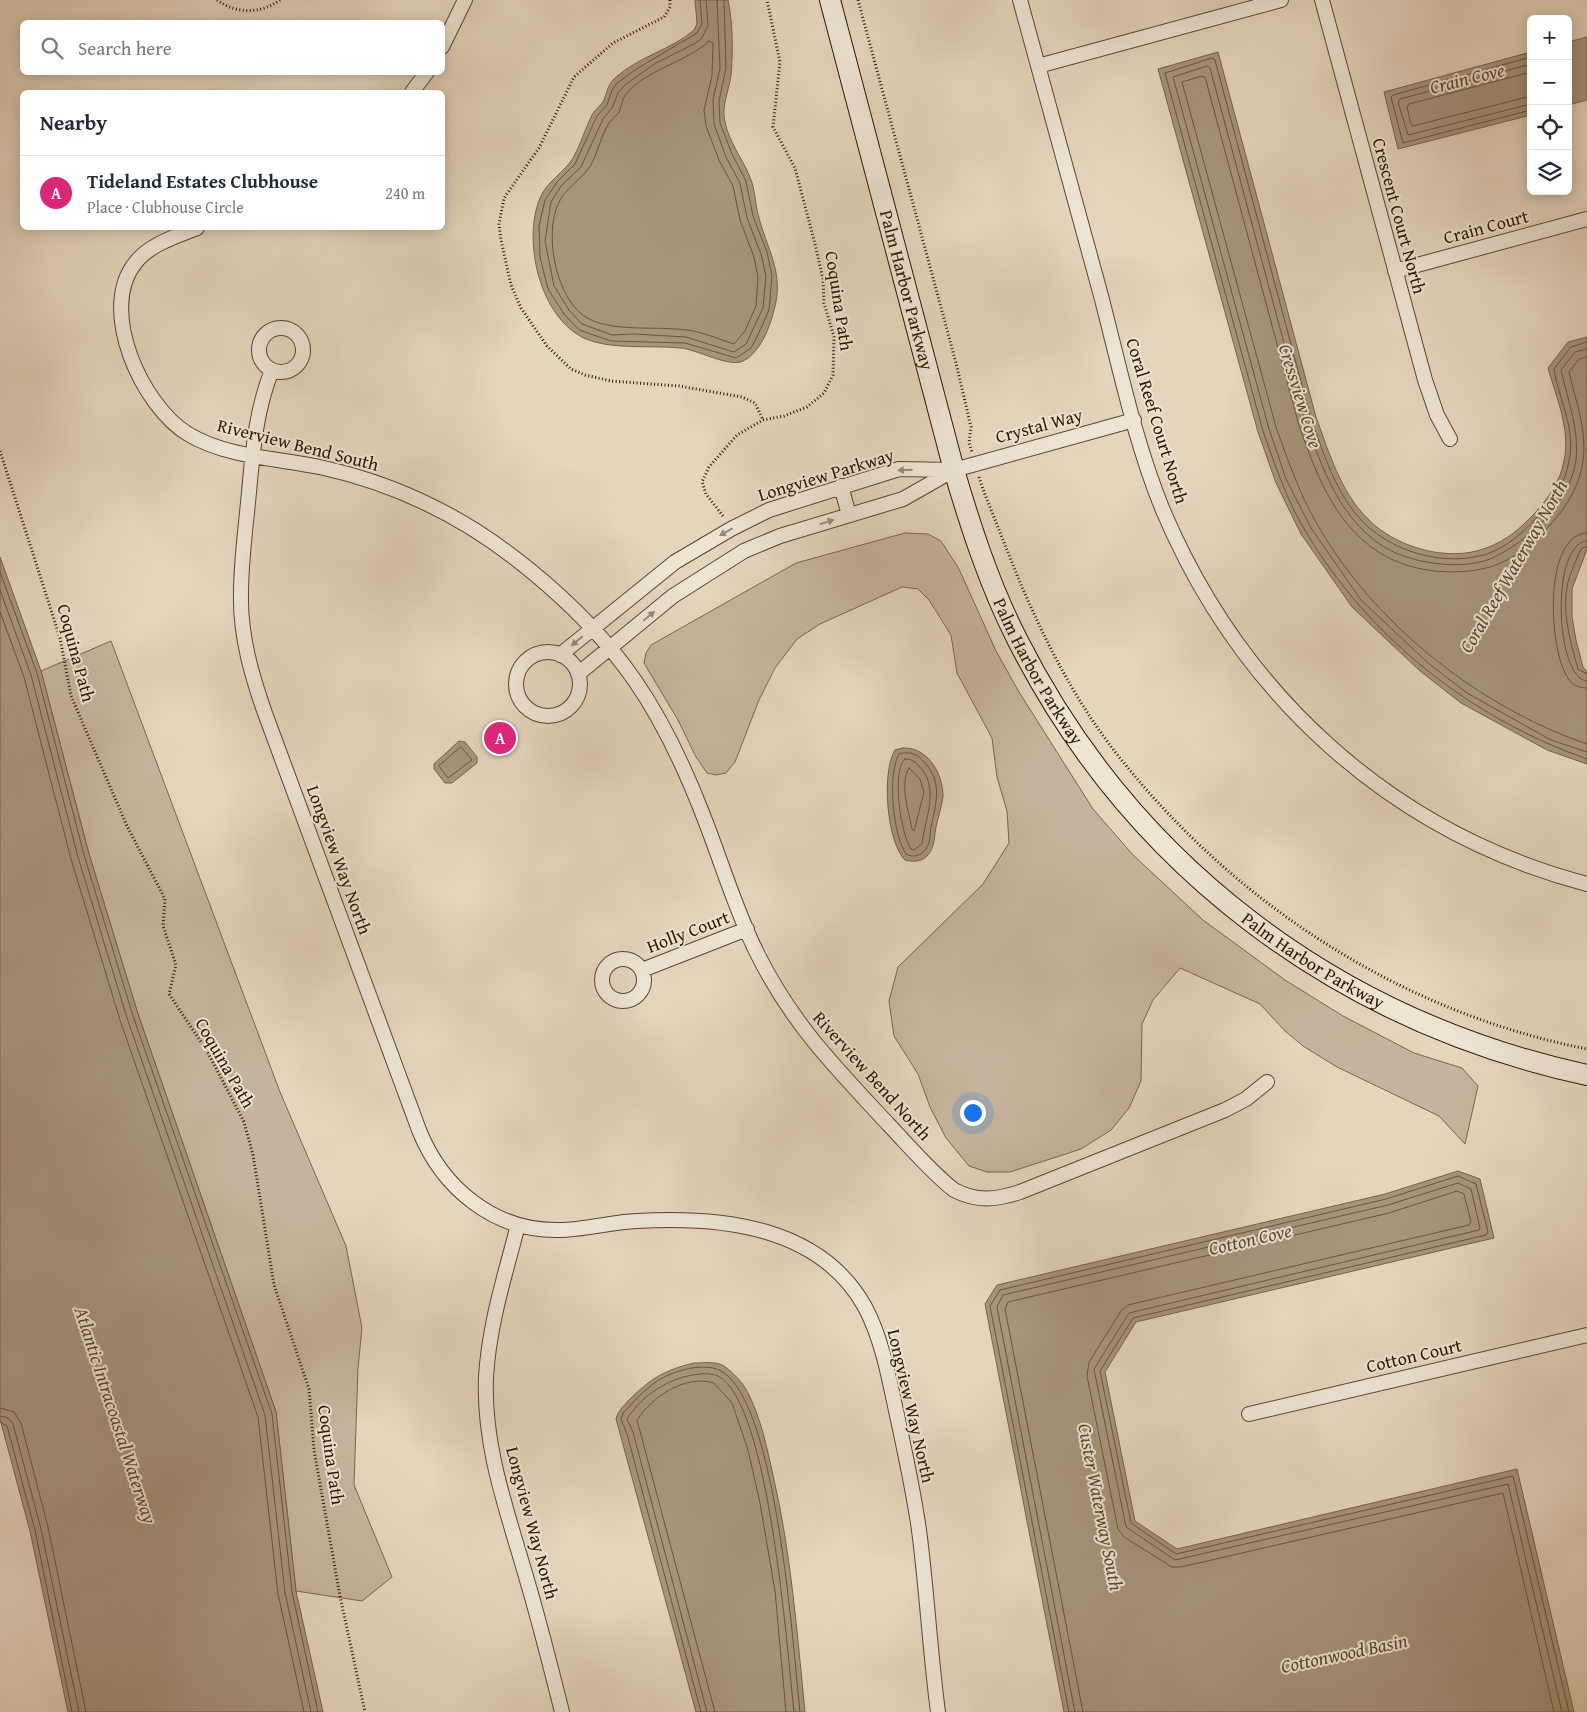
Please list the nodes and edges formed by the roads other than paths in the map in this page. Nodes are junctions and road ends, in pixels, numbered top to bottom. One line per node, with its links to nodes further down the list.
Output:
1 (465, 0): 6 (street)
2 (830, 0): 17 (street, Palm Harbor Parkway)
3 (1020, 0): 7 (street, Coral Reef Court North)
4 (1281, 0): 7 (street)
5 (1322, 0): 12 (street, Crescent Court North)
6 (445, 41)
7 (1038, 66): 14 (street, Coral Reef Court North)
8 (425, 75): 9 (street)
9 (414, 90)
10 (1587, 219): 12 (street, Crain Court)
11 (192, 230): 16 (street, Riverview Bend South)
12 (1394, 271): 15 (street, Crescent Court North)
13 (272, 370): 16 (street, Longview Way North)
14 (1134, 420): 17 (street, Crystal Way); 24 (street, Coral Reef Court North)
15 (1450, 439)
16 (253, 456): 20 (street, Riverview Bend South); 29 (street, Longview Way North)
17 (954, 470): 18 (street, Longview Parkway, one-way to 18); 19 (street); 27 (street, Palm Harbor Parkway)
18 (841, 486): 19 (street); 20 (street, Longview Parkway, one-way to 20)
19 (849, 515): 21 (street, one-way to 19)
20 (593, 627): 21 (street, Riverview Bend South); 22 (street, Longview Parkway, one-way to 22)
21 (611, 647): 23 (street); 25 (street, Riverview Bend North)
22 (560, 655): 23 (street); 23 (street)
23 (578, 674)
24 (1587, 884)
25 (747, 929): 26 (street, Holly Court); 28 (street, Riverview Bend North)
26 (642, 970)
27 (1587, 1075)
28 (1267, 1082)
29 (518, 1225): 32 (street, Longview Way North); 33 (street, Longview Way North)
30 (1587, 1335): 31 (street, Cotton Court)
31 (1249, 1414)
32 (562, 1712)
33 (938, 1712)

